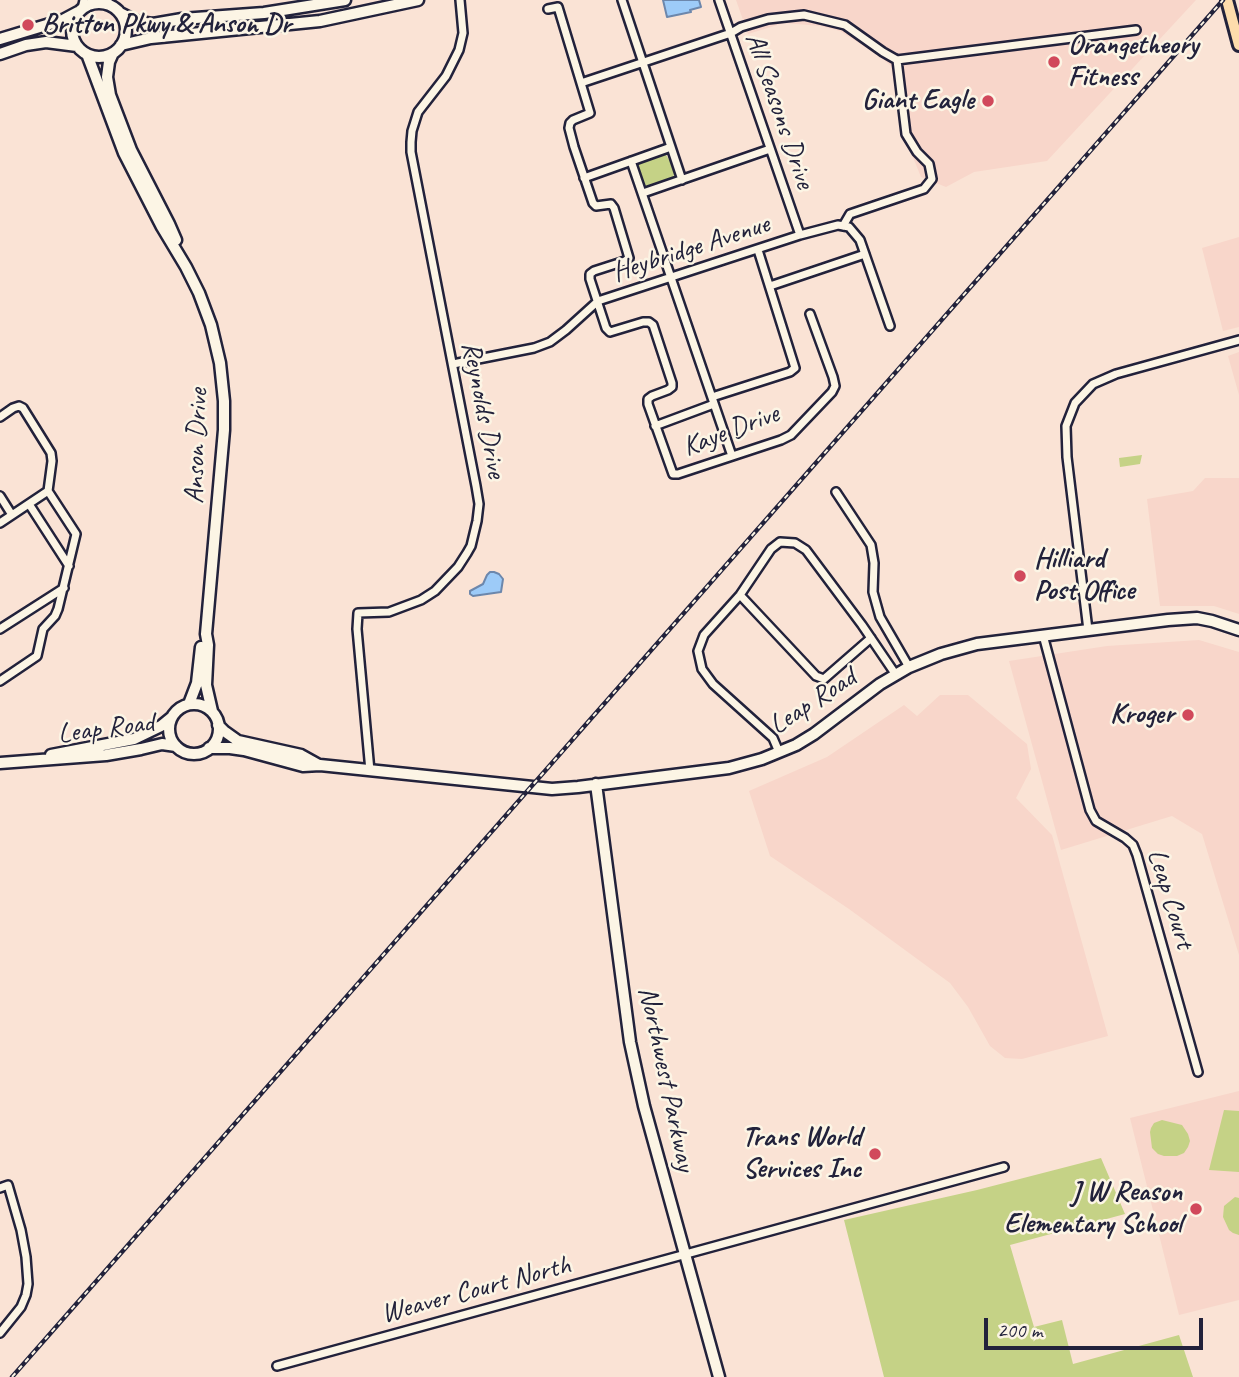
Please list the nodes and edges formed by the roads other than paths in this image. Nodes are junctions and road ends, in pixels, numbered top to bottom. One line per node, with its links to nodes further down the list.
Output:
1 (345, 0): 10 (street)
2 (418, 0): 14 (street)
3 (460, 0): 40 (street, Reynolds Drive)
4 (622, 0): 21 (street)
5 (719, 0): 12 (street, All Seasons Drive)
6 (1227, 0): 15 (main road)
7 (108, 3): 8 (street); 10 (street)
8 (81, 7): 13 (street); 16 (street)
9 (548, 9): 22 (street)
10 (120, 13): 14 (street)
11 (1136, 30): 20 (street)
12 (731, 33): 20 (street); 21 (street); 24 (street, All Seasons Drive)
13 (0, 39)
14 (121, 45): 17 (street)
15 (1239, 45)
16 (77, 46): 18 (street); 19 (street)
17 (113, 53): 19 (street); 33 (street, Anson Drive)
18 (0, 54)
19 (87, 54): 33 (street, Anson Drive)
20 (897, 60): 29 (street)
21 (643, 62): 22 (street); 23 (street)
22 (581, 83): 26 (street)
23 (671, 147): 25 (street); 27 (street)
24 (770, 149): 27 (street); 30 (street, All Seasons Drive)
25 (631, 161): 26 (street); 28 (street)
26 (584, 178): 36 (street)
27 (682, 180): 28 (street)
28 (643, 193): 34 (street)
29 (843, 226): 30 (street, Heybridge Avenue); 32 (street)
30 (800, 235): 31 (street, Heybridge Avenue)
31 (758, 250): 34 (street, Heybridge Avenue); 35 (street)
32 (865, 254): 35 (street); 38 (street)
33 (186, 267): 57 (street, Anson Drive)
34 (670, 278): 36 (street, Heybridge Avenue); 41 (street)
35 (769, 286): 41 (street)
36 (598, 301): 40 (street, Heybridge Avenue); 43 (street)
37 (810, 314): 44 (street, Kaye Drive)
38 (890, 326)
39 (1239, 340): 55 (street)
40 (453, 364): 73 (street, Reynolds Drive)
41 (713, 401): 43 (street); 44 (street)
42 (0, 417): 45 (street)
43 (655, 426): 44 (street, Kaye Drive)
44 (732, 456)
45 (48, 491): 48 (street); 51 (street)
46 (836, 492): 60 (street)
47 (0, 496): 49 (street)
48 (29, 504): 49 (street); 51 (street)
49 (12, 515): 50 (street)
50 (0, 523)
51 (69, 566): 52 (street)
52 (64, 588): 54 (street); 62 (street)
53 (740, 595): 59 (street); 59 (street); 69 (street)
54 (0, 629)
55 (1088, 630): 56 (street, Leap Road); 58 (street, Leap Road)
56 (1239, 630)
57 (206, 634): 63 (street, Anson Drive); 64 (street, Anson Drive)
58 (1043, 635): 60 (street, Leap Road); 75 (street, Leap Court)
59 (871, 638): 61 (street)
60 (909, 667): 61 (street, Leap Road)
61 (896, 675): 69 (street, Leap Road)
62 (0, 681)
63 (189, 704): 64 (street); 65 (street)
64 (212, 711): 66 (street)
65 (172, 716): 67 (street); 70 (street, Leap Road)
66 (218, 725): 68 (street); 72 (street, Leap Road)
67 (176, 746): 68 (street); 70 (street, Leap Road)
68 (209, 748): 72 (street, Leap Road)
69 (779, 752): 74 (street, Leap Road)
70 (41, 759): 71 (street, Leap Road)
71 (0, 763)
72 (320, 765): 73 (street, Leap Road)
73 (370, 771): 74 (street, Leap Road)
74 (596, 784): 78 (street, Northwest Parkway)
75 (1198, 1072)
76 (1004, 1167): 78 (street, Weaver Court North)
77 (4, 1187): 79 (street)
78 (685, 1254): 80 (street, Weaver Court North); 81 (street, Northwest Parkway)
79 (0, 1333)
80 (277, 1366)
81 (719, 1377)

